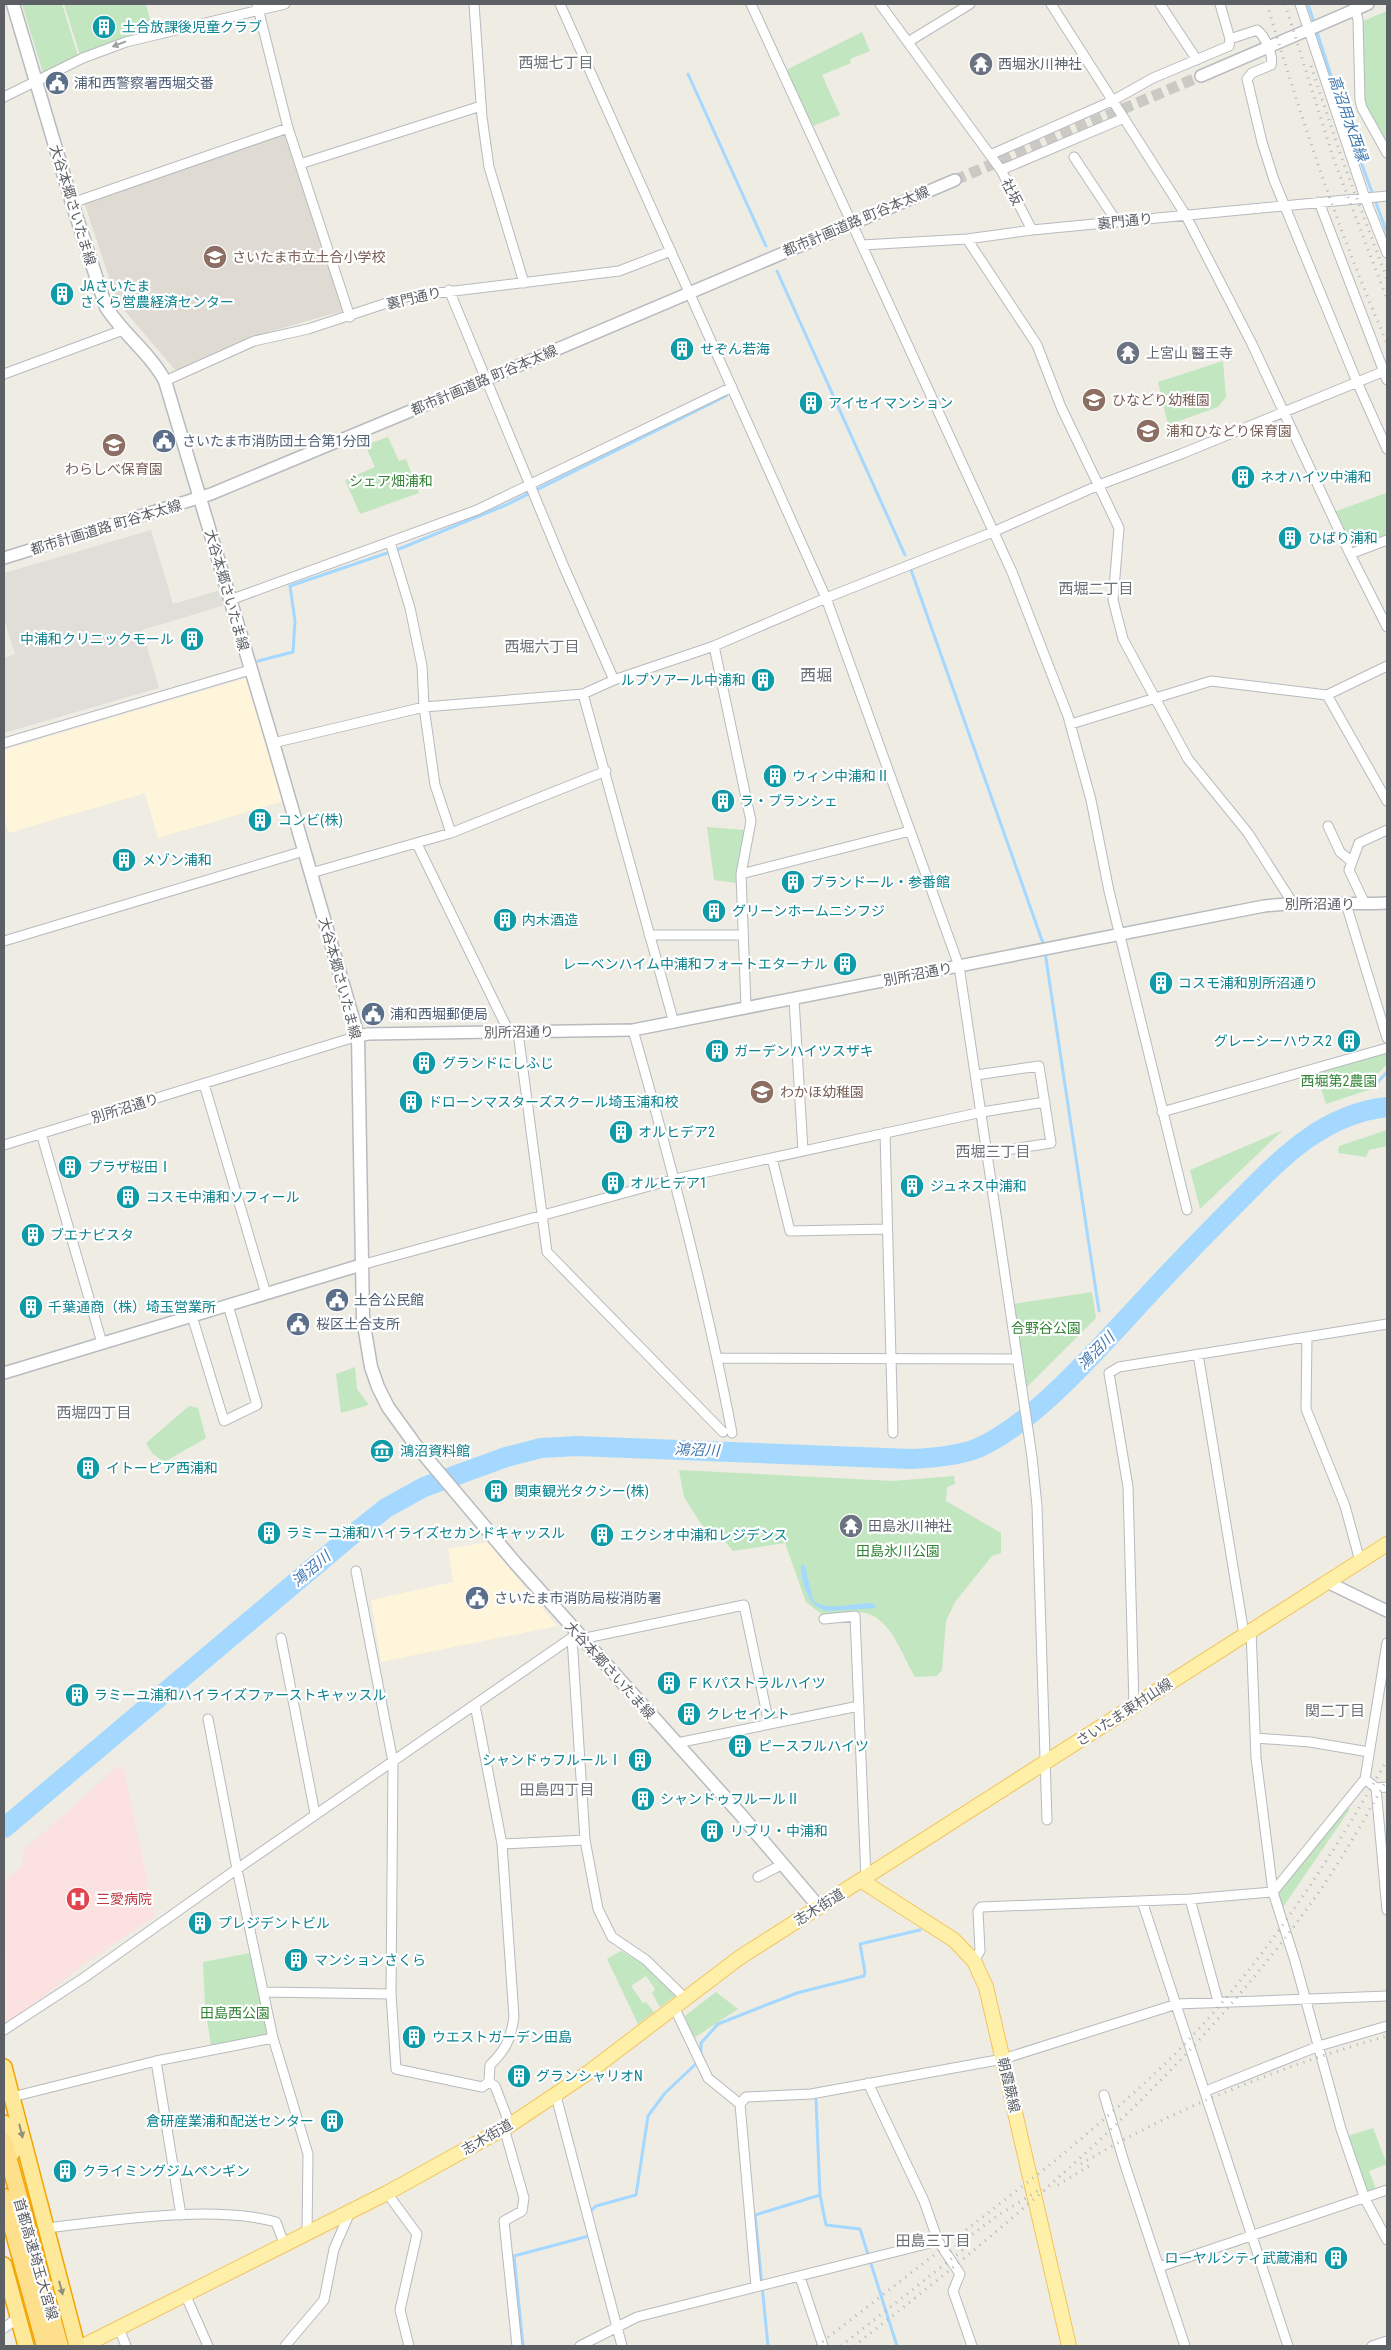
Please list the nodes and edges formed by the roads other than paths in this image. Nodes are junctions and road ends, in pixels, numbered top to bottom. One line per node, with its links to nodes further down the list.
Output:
1 (13, 4): 21 (main road, 大谷本郷さいたま線)
2 (285, 4): 14 (street)
3 (474, 4): 24 (street)
4 (560, 4): 43 (street)
5 (751, 4): 39 (street)
6 (880, 4): 17 (street, 社坂)
7 (970, 4): 17 (street)
8 (1050, 4): 23 (street)
9 (1160, 4): 19 (street)
10 (1220, 4): 16 (street)
11 (1300, 4): 15 (street)
12 (1368, 4): 13 (street)
13 (1355, 6): 15 (street); 27 (street)
14 (258, 7): 21 (street, one-way to 21); 26 (street)
15 (1313, 28): 18 (street); 33 (street)
16 (1230, 39): 18 (street); 19 (street)
17 (908, 42): 28 (street, 社坂)
18 (1267, 47): 20 (street); 36 (street)
19 (1197, 60): 23 (street)
20 (1201, 76)
21 (35, 82): 22 (street); 35 (main road, 大谷本郷さいたま線)
22 (4, 97)
23 (1112, 101): 25 (street); 28 (street)
24 (481, 106): 30 (street); 45 (street)
25 (1124, 118): 31 (street); 37 (street)
26 (288, 128): 30 (street); 35 (street)
27 (1387, 153)
28 (990, 155): 31 (street, 社坂)
29 (1074, 157): 38 (street)
30 (300, 164): 48 (street)
31 (1001, 170): 40 (street, 社坂)
32 (955, 180): 39 (street, 都市計画道路 町谷本太線)
33 (1375, 197): 34 (street, 裏門通り); 44 (street)
34 (1319, 202): 36 (street, 裏門通り); 51 (street)
35 (72, 203): 49 (main road, 大谷本郷さいたま線)
36 (1286, 206): 37 (street, 裏門通り); 54 (street)
37 (1185, 214): 38 (street, 裏門通り); 56 (street)
38 (1117, 222): 40 (street, 裏門通り)
39 (852, 223): 42 (street); 47 (street, 都市計画道路 町谷本太線)
40 (1032, 230): 41 (street, 裏門通り)
41 (967, 239): 42 (street, 裏門通り); 58 (street)
42 (862, 245): 61 (street)
43 (671, 251): 45 (street, 裏門通り); 47 (street)
44 (1387, 252)
45 (524, 283): 46 (street, 裏門通り)
46 (449, 290): 48 (street, 裏門通り); 52 (street)
47 (690, 293): 52 (street, 都市計画道路 町谷本太線); 55 (street)
48 (350, 317): 53 (street, 裏門通り)
49 (123, 330): 50 (street); 53 (main road, 大谷本郷さいたま線)
50 (4, 374)
51 (1386, 374): 54 (street)
52 (487, 379): 59 (street); 60 (street, 都市計画道路 町谷本太線)
53 (165, 381): 60 (main road, 大谷本郷さいたま線)
54 (1357, 382): 56 (street); 57 (street)
55 (732, 387): 59 (street); 66 (street)
56 (1284, 410): 58 (street); 64 (street)
57 (1387, 449)
58 (1099, 485): 61 (street); 75 (street)
59 (532, 488): 63 (street); 72 (street)
60 (200, 498): 65 (street, 都市計画道路 町谷本太線); 67 (main road, 大谷本郷さいたま線)
61 (993, 532): 66 (street); 77 (street)
62 (1387, 540): 64 (street)
63 (391, 547): 67 (street); 76 (street)
64 (1350, 554): 68 (street)
65 (4, 558)
66 (826, 598): 69 (street); 84 (street)
67 (230, 600): 71 (main road, 大谷本郷さいたま線)
68 (1387, 627)
69 (714, 646): 72 (street); 90 (street)
70 (1387, 666): 74 (street)
71 (250, 670): 78 (street); 79 (main road, 大谷本郷さいたま線)
72 (614, 680): 73 (street)
73 (583, 694): 76 (street); 80 (street)
74 (1327, 695): 75 (street); 81 (street)
75 (1154, 697): 77 (street); 91 (street)
76 (424, 707): 79 (street); 85 (street)
77 (1071, 724): 95 (street)
78 (4, 743)
79 (273, 743): 87 (main road, 大谷本郷さいたま線)
80 (606, 771): 85 (street); 96 (street)
81 (1387, 802)
82 (1328, 826): 88 (street)
83 (1387, 830): 88 (street)
84 (910, 831): 90 (street); 99 (street)
85 (451, 833): 86 (street)
86 (417, 844): 89 (street); 104 (street)
87 (304, 851): 89 (main road, 大谷本郷さいたま線); 98 (street)
88 (1352, 861): 94 (street)
89 (311, 873): 105 (main road, 大谷本郷さいたま線)
90 (740, 874): 97 (street)
91 (1292, 902): 93 (street, 別所沼通り); 95 (street, 別所沼通り)
92 (1387, 902): 94 (street, 別所沼通り)
93 (1346, 904): 94 (street, 別所沼通り); 106 (street)
94 (1365, 904)
95 (1119, 933): 99 (street, 別所沼通り); 112 (street)
96 (649, 935): 97 (street); 102 (street)
97 (742, 935): 101 (street)
98 (4, 941)
99 (959, 966): 100 (street, 別所沼通り); 108 (street)
100 (794, 999): 101 (street, 別所沼通り); 116 (street)
101 (746, 1007): 102 (street, 別所沼通り)
102 (674, 1023): 103 (street, 別所沼通り)
103 (633, 1030): 104 (street, 別所沼通り); 119 (street)
104 (514, 1032): 105 (street, 別所沼通り); 121 (street)
105 (358, 1036): 109 (street, 別所沼通り); 123 (main road, 大谷本郷さいたま線)
106 (1387, 1038)
107 (1387, 1048): 112 (street)
108 (976, 1075): 110 (street); 111 (street)
109 (204, 1084): 113 (street, 別所沼通り); 124 (street)
110 (1045, 1102): 111 (street); 117 (street)
111 (982, 1112): 114 (street); 117 (street)
112 (1162, 1112): 120 (street)
113 (42, 1133): 115 (street, 別所沼通り); 129 (street)
114 (885, 1133): 116 (street); 122 (street)
115 (4, 1145)
116 (803, 1151): 118 (street)
117 (988, 1153): 133 (street)
118 (772, 1158): 119 (street); 122 (street)
119 (675, 1179): 121 (street); 131 (street)
120 (1187, 1210)
121 (542, 1215): 123 (street); 131 (street)
122 (887, 1229): 132 (street)
123 (361, 1265): 124 (street); 143 (main road, 大谷本郷さいたま線)
124 (266, 1294): 125 (street)
125 (228, 1306): 126 (street); 126 (street)
126 (192, 1316): 129 (street)
127 (1387, 1324): 128 (street)
128 (1307, 1338): 130 (street); 137 (street)
129 (102, 1343): 134 (street)
130 (1198, 1354): 142 (street); 148 (street)
131 (718, 1358): 132 (street)
132 (890, 1359): 133 (street); 135 (street)
133 (1016, 1359): 155 (street)
134 (4, 1373)
135 (892, 1433)
136 (1387, 1544): 137 (main road, さいたま東村山線)
137 (1360, 1561): 139 (main road, さいたま東村山線)
138 (356, 1571): 154 (street)
139 (1327, 1582): 140 (street); 142 (main road, さいたま東村山線)
140 (1387, 1611)
141 (824, 1619): 147 (street)
142 (1247, 1632): 148 (main road, さいたま東村山線); 151 (street)
143 (577, 1637): 146 (street); 150 (street); 152 (main road, 大谷本郷さいたま線); 161 (street)
144 (281, 1638): 159 (street)
145 (1387, 1643): 153 (street)
146 (475, 1706): 154 (street); 162 (street)
147 (859, 1706): 150 (street); 166 (street)
148 (1134, 1706): 155 (main road, さいたま東村山線)
149 (208, 1720): 164 (street)
150 (769, 1724): 152 (street)
151 (1255, 1738): 153 (street); 167 (street)
152 (677, 1743): 163 (main road, 大谷本郷さいたま線)
153 (1370, 1752): 156 (street)
154 (393, 1762): 159 (street); 174 (street)
155 (1045, 1763): 160 (street); 166 (main road, さいたま東村山線)
156 (1365, 1779): 158 (street); 167 (street)
157 (1387, 1787): 158 (street)
158 (1376, 1788): 171 (street)
159 (315, 1814): 164 (street)
160 (1047, 1820)
161 (585, 1840): 162 (street); 176 (street)
162 (502, 1844): 188 (street)
163 (783, 1864): 165 (street); 170 (main road, 大谷本郷さいたま線)
164 (236, 1869): 173 (street); 182 (street)
165 (758, 1877)
166 (864, 1879): 170 (main road, 志木街道); 172 (main road, 朝霞蕨線)
167 (1273, 1892): 168 (street); 177 (street)
168 (1190, 1899): 169 (street); 178 (street)
169 (1142, 1901): 172 (street); 179 (street)
170 (819, 1906): 176 (main road, 志木街道)
171 (1387, 1910)
172 (974, 1961): 185 (main road, 朝霞蕨線)
173 (264, 1992): 174 (street); 183 (street)
174 (391, 1994): 188 (street)
175 (1387, 1996): 177 (street)
176 (685, 1998): 180 (main road, 志木街道)
177 (1306, 1999): 178 (street); 184 (street)
178 (1218, 2002): 179 (street)
179 (1177, 2004): 185 (street); 190 (street)
180 (674, 2007): 192 (main road, 志木街道); 194 (street)
181 (1387, 2026): 184 (street)
182 (4, 2030)
183 (273, 2038): 186 (street); 206 (street)
184 (1319, 2046): 190 (street); 201 (street)
185 (1004, 2059): 189 (street); 237 (main road, 朝霞蕨線)
186 (156, 2061): 193 (street); 204 (street)
187 (4, 2067): 193 (highway)
188 (489, 2082): 196 (street)
189 (868, 2083): 194 (street); 209 (street)
190 (1206, 2091): 207 (street)
191 (1104, 2094): 212 (street)
192 (556, 2096): 196 (main road, 志木街道); 221 (street)
193 (12, 2097): 205 (highway, one-way to 205)
194 (740, 2104): 214 (street)
195 (4, 2123): 216 (highway)
196 (507, 2126): 199 (main road, 志木街道); 232 (street)
197 (4, 2142): 225 (highway, 首都高速埼玉大宮線)
198 (1387, 2190): 201 (street)
199 (387, 2193): 202 (main road, 志木街道); 231 (street)
200 (4, 2197): 224 (highway, 首都高速埼玉大宮線)
201 (1365, 2199): 207 (street); 208 (street)
202 (350, 2212): 206 (main road, 志木街道); 230 (street)
203 (4, 2214): 218 (highway)
204 (181, 2215): 205 (street); 210 (street)
205 (45, 2228): 226 (highway, one-way to 226)
206 (306, 2235): 210 (main road, 志木街道)
207 (1252, 2235): 212 (street); 239 (street)
208 (1387, 2240)
209 (938, 2241): 213 (street); 236 (street)
210 (284, 2246): 215 (main road, 志木街道)
211 (4, 2265): 217 (highway)
212 (1159, 2268): 238 (street)
213 (800, 2277): 214 (street); 235 (street)
214 (756, 2287): 221 (street)
215 (185, 2294): 220 (main road, 志木街道); 229 (street)
216 (56, 2314)
217 (19, 2317): 219 (street); 223 (highway)
218 (34, 2323)
219 (4, 2328)
220 (119, 2328): 227 (main road, 志木街道); 228 (street)
221 (617, 2328): 233 (street); 234 (street)
222 (1387, 2341): 240 (street)
223 (26, 2346)
224 (45, 2346)
225 (60, 2346)
226 (77, 2346)
227 (83, 2346)
228 (126, 2346)
229 (208, 2346)
230 (285, 2346)
231 (409, 2346)
232 (517, 2346)
233 (580, 2346)
234 (622, 2346)
235 (823, 2346)
236 (972, 2346)
237 (1069, 2346)
238 (1185, 2346)
239 (1288, 2346)
240 (1372, 2346)

